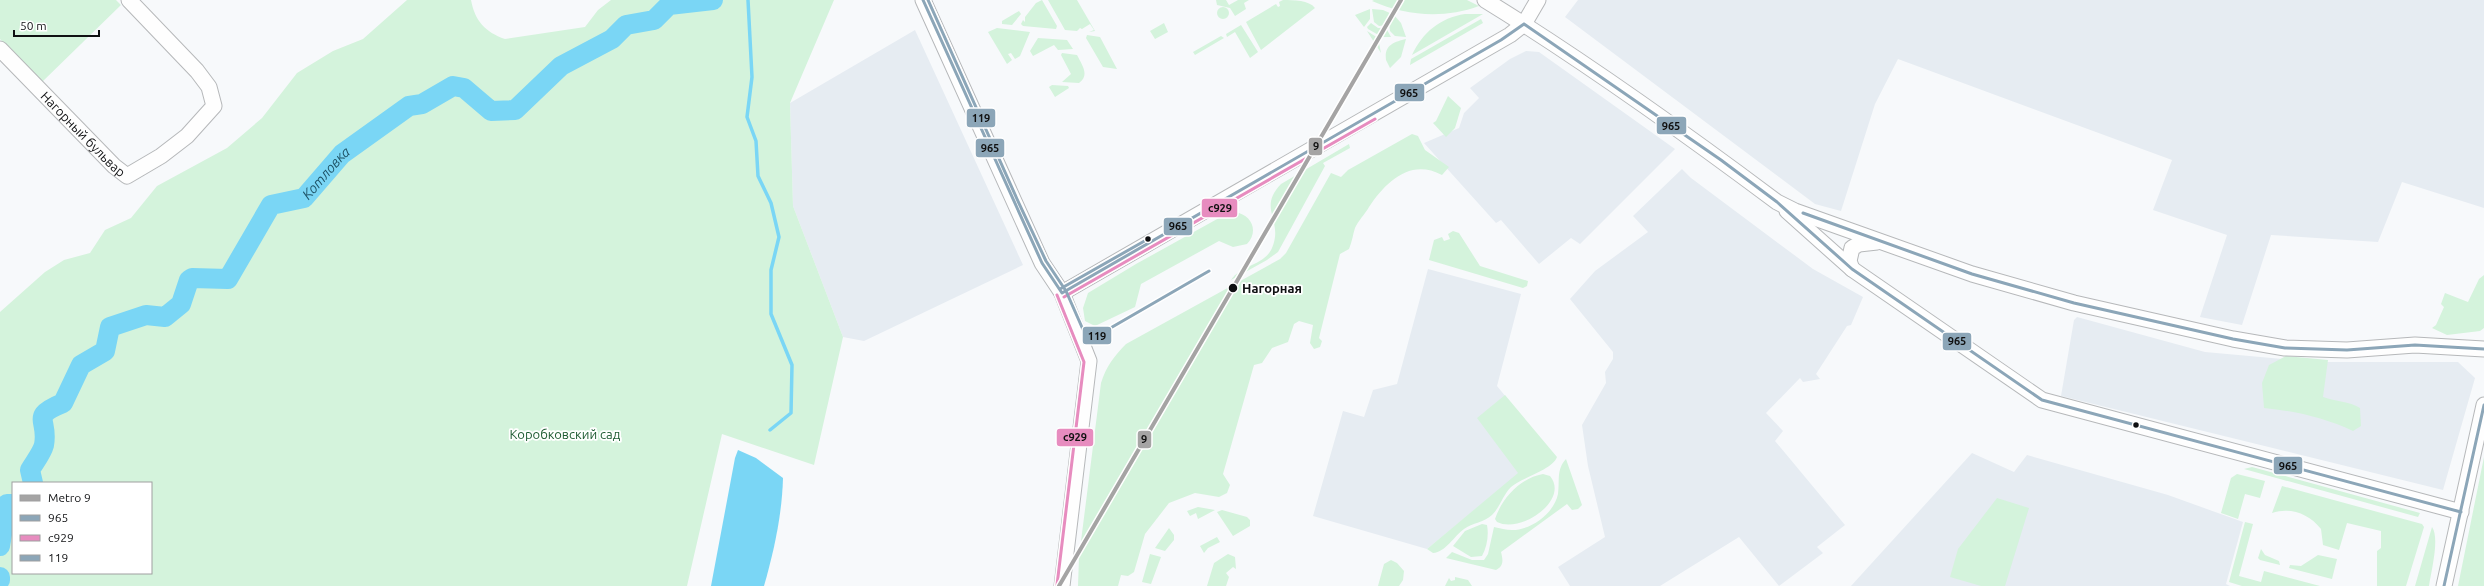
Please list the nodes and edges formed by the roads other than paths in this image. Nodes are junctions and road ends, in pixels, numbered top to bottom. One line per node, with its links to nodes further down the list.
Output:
1 (130, 0): 6 (street, Нагорный бульвар)
2 (923, 0): 10 (street)
3 (1485, 0): 5 (street)
4 (1538, 0): 5 (street)
5 (1524, 24): 7 (street); 10 (street)
6 (0, 49)
7 (1777, 202): 8 (street); 9 (street)
8 (1882, 242): 9 (street); 11 (street)
9 (1852, 269): 13 (street)
10 (1062, 293): 14 (street)
11 (2484, 349)
12 (2484, 406): 13 (street)
13 (2460, 512): 15 (street)
14 (1062, 586)
15 (2444, 586)

